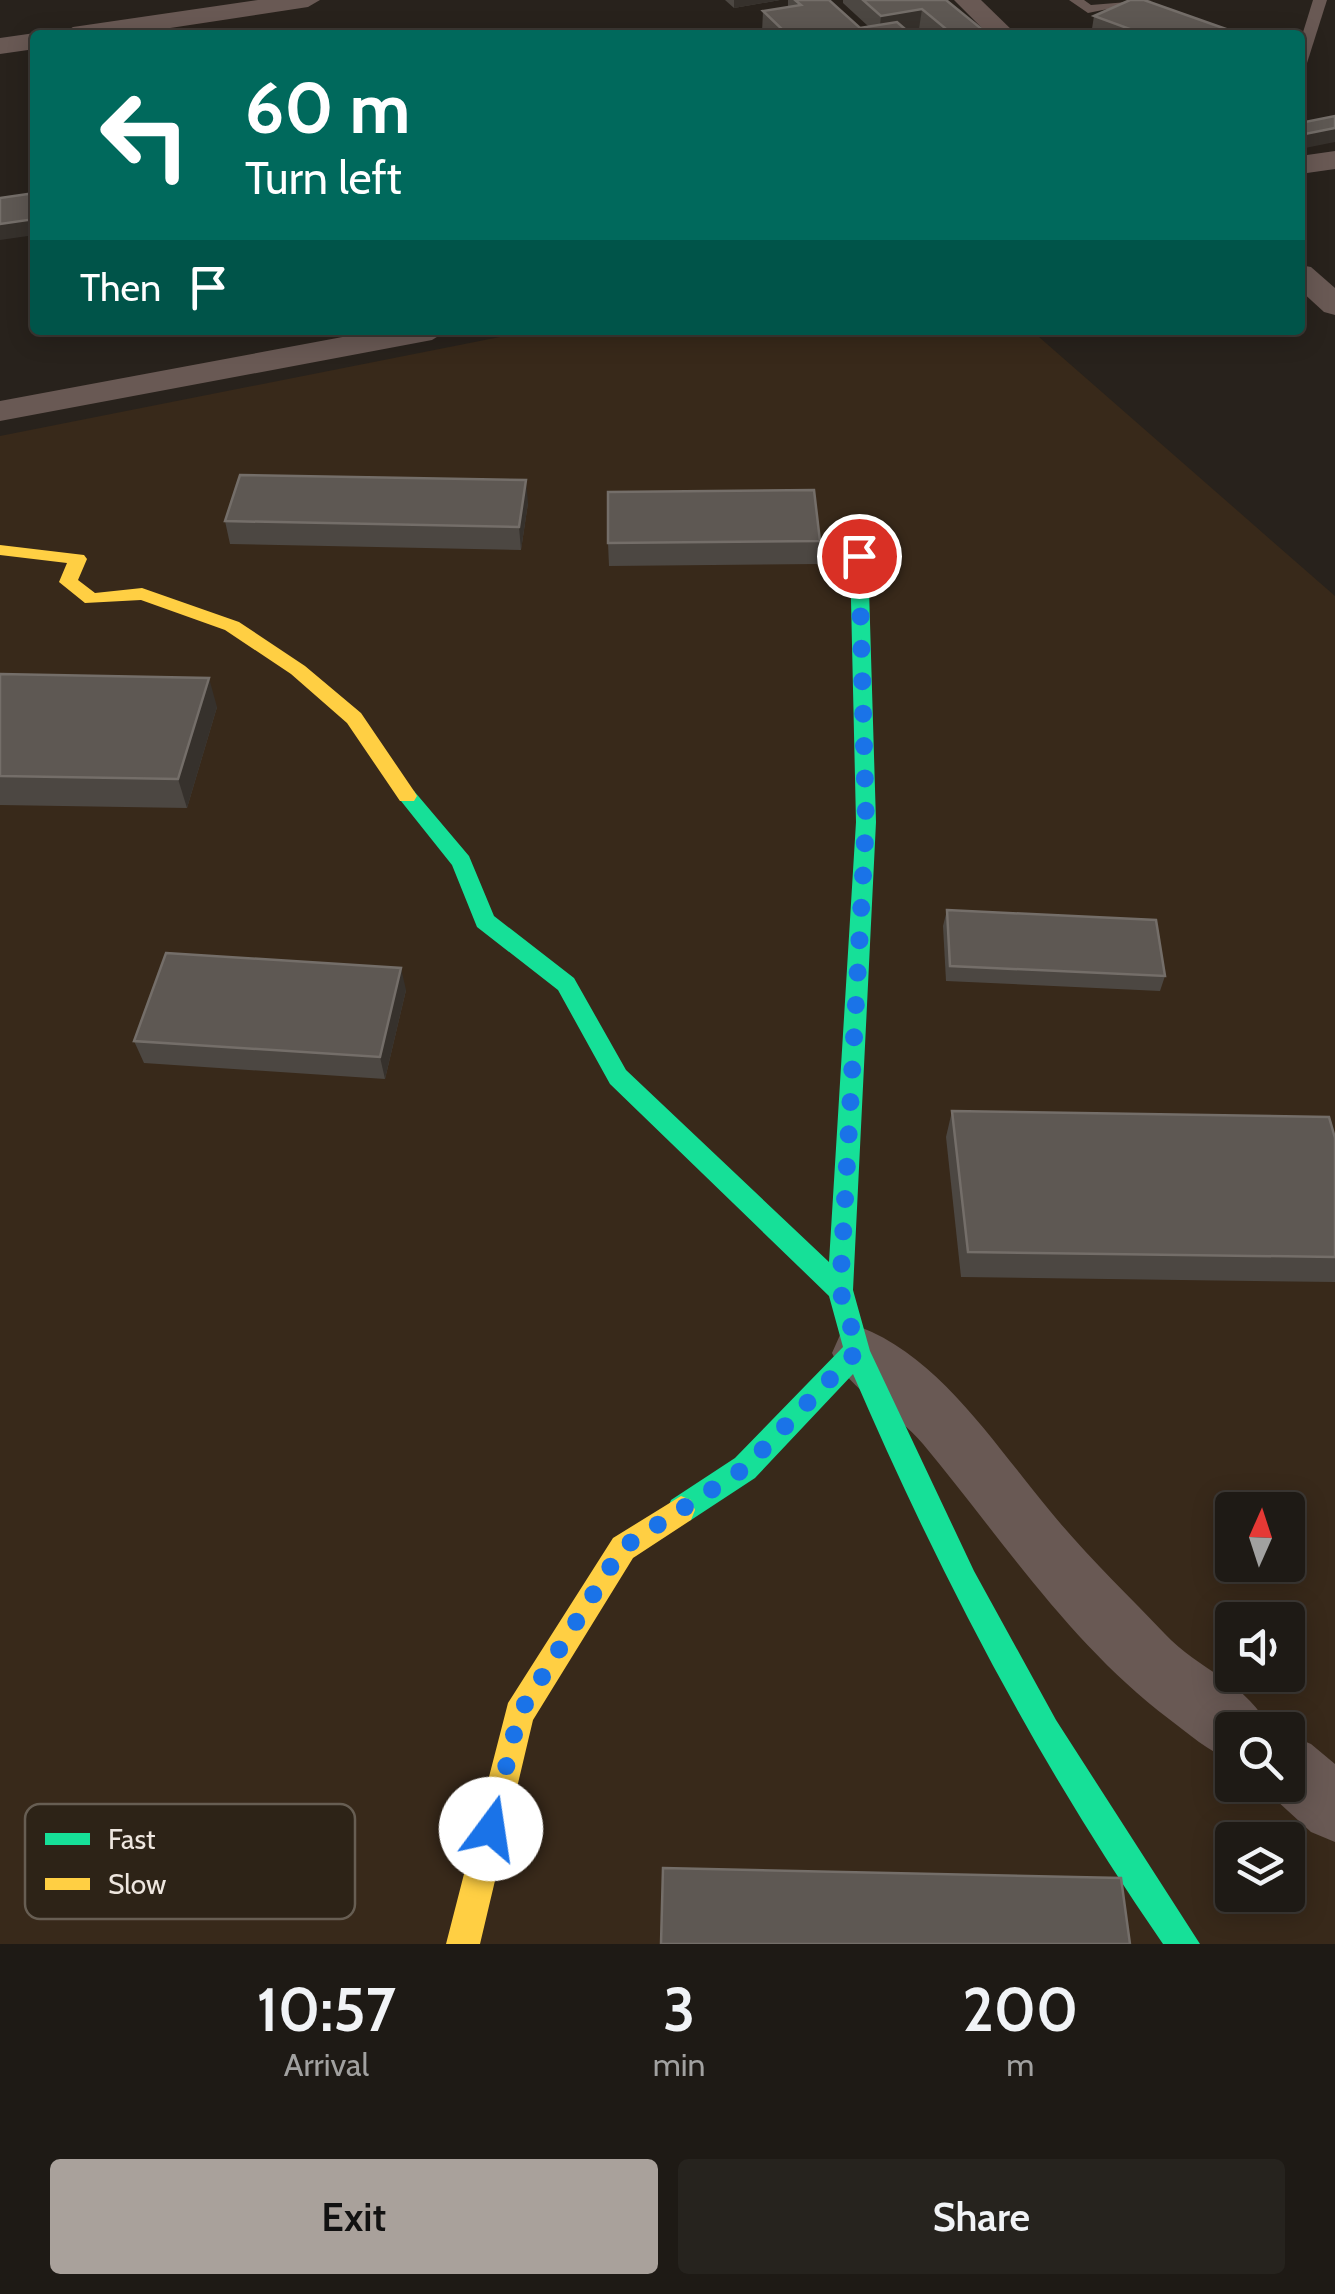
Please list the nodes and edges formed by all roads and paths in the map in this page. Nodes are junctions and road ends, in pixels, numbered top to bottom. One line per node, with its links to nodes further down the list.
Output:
1 (308, 0): 6 (street)
2 (966, 0): 7 (street)
3 (1076, 0): 4 (lane)
4 (1146, 0)
5 (1320, 0): 10 (lane)
6 (107, 30)
7 (999, 30)
8 (30, 41): 9 (street)
9 (0, 46)
10 (1305, 47)
11 (1335, 160): 12 (street)
12 (1305, 165)
13 (1305, 278): 14 (street)
14 (1335, 305)
15 (405, 335): 16 (street)
16 (0, 411)
17 (0, 550): 19 (street)
18 (859, 556): 19 (street)
19 (840, 1290): 20 (street)
20 (858, 1350): 21 (street); 24 (street); 25 (street)
21 (1215, 1713)
22 (1305, 1782): 23 (street)
23 (1335, 1808)
24 (463, 1944)
25 (1183, 1944)

